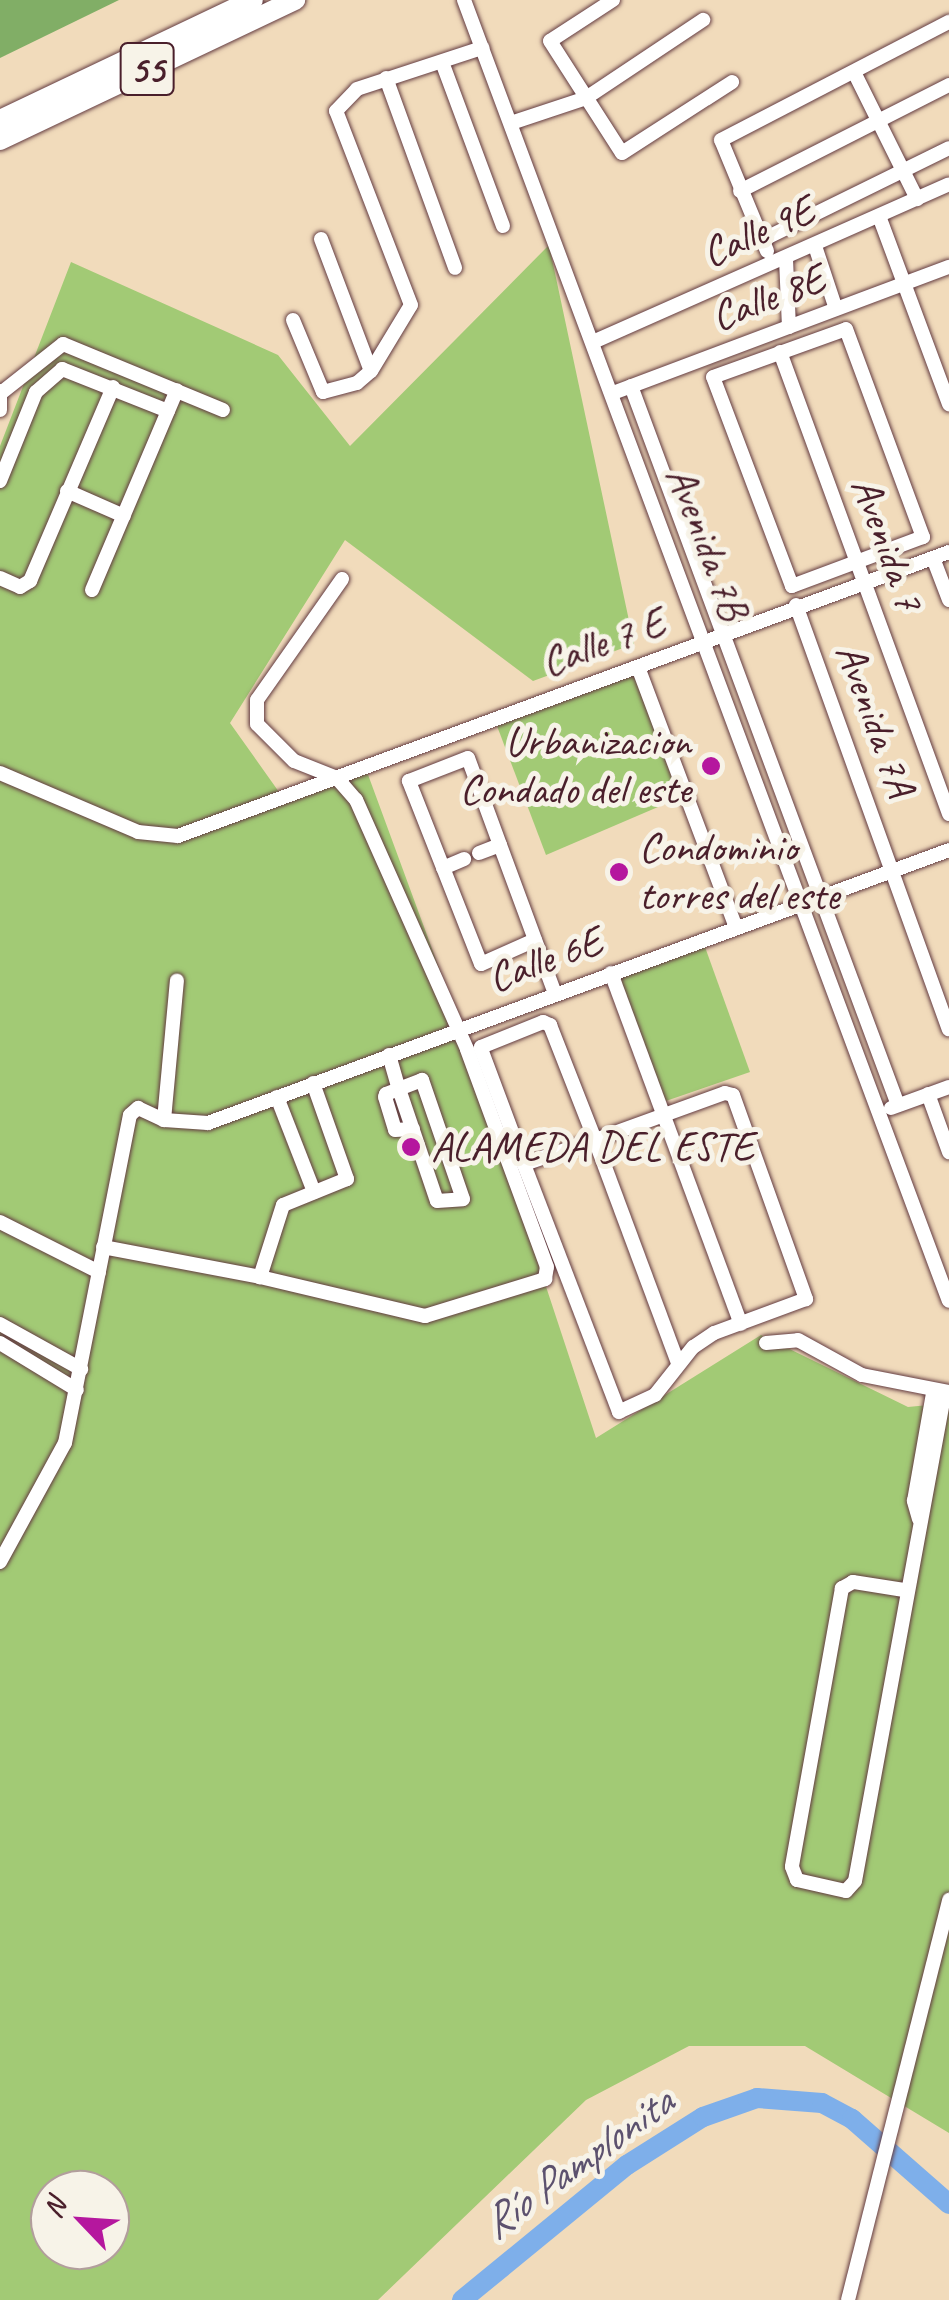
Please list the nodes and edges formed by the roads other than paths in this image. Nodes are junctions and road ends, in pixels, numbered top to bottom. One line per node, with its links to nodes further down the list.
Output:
1 (253, 0): 14 (highway, 55)
2 (295, 0): 17 (highway, 55)
3 (464, 0): 7 (street, Avenida 7B)
4 (613, 0): 13 (street)
5 (703, 20): 13 (street)
6 (949, 22): 9 (street)
7 (482, 48): 8 (street); 16 (street, Avenida 7B)
8 (442, 62): 10 (street); 24 (street)
9 (854, 72): 15 (street); 21 (street)
10 (386, 78): 29 (street); 36 (street)
11 (732, 82): 13 (street)
12 (949, 85): 15 (street)
13 (586, 98): 16 (street)
14 (0, 120)
15 (879, 122): 19 (street); 21 (street)
16 (511, 123): 34 (street, Avenida 7B)
17 (0, 140)
18 (949, 148): 19 (street)
19 (904, 171): 21 (street); 22 (street)
20 (949, 186): 22 (street, Calle 9E)
21 (740, 191)
22 (917, 199): 23 (street, Calle 9E)
23 (879, 216): 26 (street, Calle 9E); 30 (street)
24 (503, 226)
25 (321, 239): 36 (street)
26 (814, 246): 27 (street, Calle 9E); 31 (street)
27 (786, 259): 33 (street); 34 (street, Calle 9E)
28 (949, 267): 30 (street, Calle 8E)
29 (455, 268)
30 (904, 284): 31 (street, Calle 8E); 42 (street)
31 (836, 310): 33 (street, Calle 8E)
32 (292, 320): 36 (street)
33 (789, 327): 38 (street, Calle 8E)
34 (593, 342): 41 (street, Avenida 7B)
35 (780, 352): 53 (street, Avenida 7); 53 (street); 53 (street)
36 (371, 372)
37 (113, 386): 45 (street); 46 (street); 47 (street)
38 (632, 386): 41 (street, Calle 8E); 49 (street, Avenida 7B)
39 (177, 390): 40 (street); 44 (street); 45 (street)
40 (0, 392): 43 (street)
41 (612, 394): 50 (street, Avenida 7B)
42 (949, 404)
43 (0, 410)
44 (223, 410)
45 (168, 411): 48 (street)
46 (0, 481)
47 (67, 491): 48 (street); 54 (street)
48 (124, 516): 57 (street)
49 (686, 530): 50 (street); 60 (street, Avenida 7B)
50 (668, 538): 61 (street, Avenida 7B)
51 (949, 552): 52 (street, Calle 7 E)
52 (934, 558): 56 (street, Calle 7 E); 58 (street)
53 (856, 561): 56 (street, Avenida 7)
54 (0, 578)
55 (342, 579): 64 (street)
56 (863, 579): 59 (street, Calle 7 E); 65 (street, Avenida 7)
57 (92, 590)
58 (949, 600)
59 (796, 605): 60 (street, Calle 7 E); 71 (street, Avenida 7A)
60 (726, 634): 61 (street, Calle 7 E); 72 (street, Avenida 7B)
61 (707, 642): 62 (street, Calle 7 E); 73 (street, Avenida 7B)
62 (638, 667): 64 (street, Calle 7 E); 74 (street)
63 (0, 773): 64 (street, Calle 7 E)
64 (337, 778): 81 (street)
65 (949, 814)
66 (500, 845): 68 (street); 70 (street); 75 (street)
67 (949, 850): 71 (street, Calle 6E)
68 (480, 852)
69 (464, 858): 70 (street)
70 (444, 868): 75 (street)
71 (893, 870): 72 (street, Calle 6E); 82 (street, Avenida 7A)
72 (822, 896): 73 (street, Calle 6E); 79 (street, Avenida 7B)
73 (803, 903): 74 (street, Calle 6E); 80 (street, Avenida 7B)
74 (736, 928): 76 (street, Calle 6E)
75 (536, 940): 78 (street)
76 (611, 973): 78 (street, Calle 6E); 91 (street)
77 (178, 982): 92 (street)
78 (555, 994): 81 (street, Calle 6E)
79 (866, 1017): 80 (street); 89 (street, Avenida 7B)
80 (848, 1024): 90 (street, Avenida 7B)
81 (459, 1029): 83 (street, Calle 6E); 100 (street)
82 (949, 1030)
83 (389, 1055): 84 (street, Calle 6E); 86 (street)
84 (313, 1083): 88 (street, Calle 6E); 96 (street)
85 (949, 1087): 87 (street)
86 (398, 1089): 86 (street)
87 (928, 1094): 89 (street); 94 (street)
88 (277, 1097): 92 (street, Calle 6E); 96 (street)
89 (898, 1106): 90 (street)
90 (881, 1112): 101 (street, Avenida 7B)
91 (664, 1115): 93 (street); 103 (street); 103 (street)
92 (164, 1120): 98 (street, Calle 6E)
93 (595, 1140): 95 (street); 95 (street); 106 (street)
94 (949, 1152)
95 (524, 1164): 106 (street)
96 (314, 1192): 100 (street)
97 (0, 1222): 99 (street)
98 (103, 1247): 99 (street); 100 (street)
99 (99, 1272): 107 (street)
100 (260, 1278)
101 (949, 1301)
102 (0, 1324): 107 (street)
103 (741, 1324): 106 (street)
104 (0, 1343): 108 (street)
105 (766, 1344): 109 (street)
106 (678, 1363)
107 (81, 1369): 108 (street)
108 (78, 1390): 110 (street)
109 (942, 1393): 111 (street)
110 (0, 1562)
111 (904, 1590): 111 (street)
112 (949, 1900): 113 (street)
113 (848, 2300)

